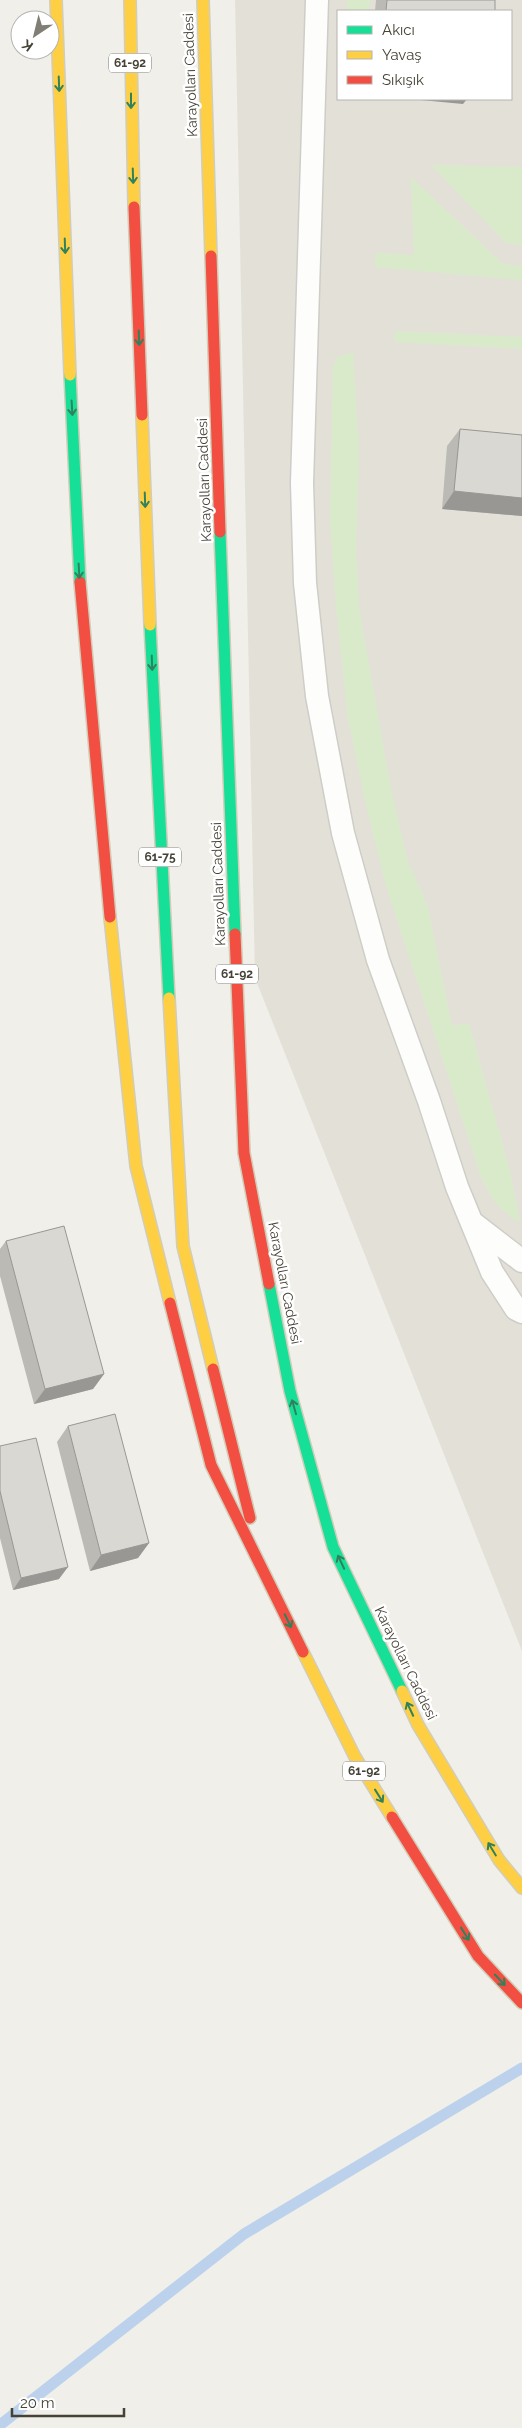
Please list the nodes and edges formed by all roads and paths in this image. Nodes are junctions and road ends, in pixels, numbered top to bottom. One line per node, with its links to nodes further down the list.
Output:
1 (56, 0): 9 (main road, 61-92, one-way to 9)
2 (130, 0): 5 (main road, 61-92, one-way to 5)
3 (203, 0): 10 (main road, Karayolları Caddesi / 61-92, one-way to 3)
4 (317, 0): 6 (lane)
5 (131, 127): 9 (main road, 61-75, one-way to 9)
6 (471, 1222): 7 (lane); 8 (lane)
7 (522, 1261)
8 (522, 1312)
9 (267, 1577): 11 (main road, 61-92, one-way to 11)
10 (522, 1888)
11 (522, 2003)

